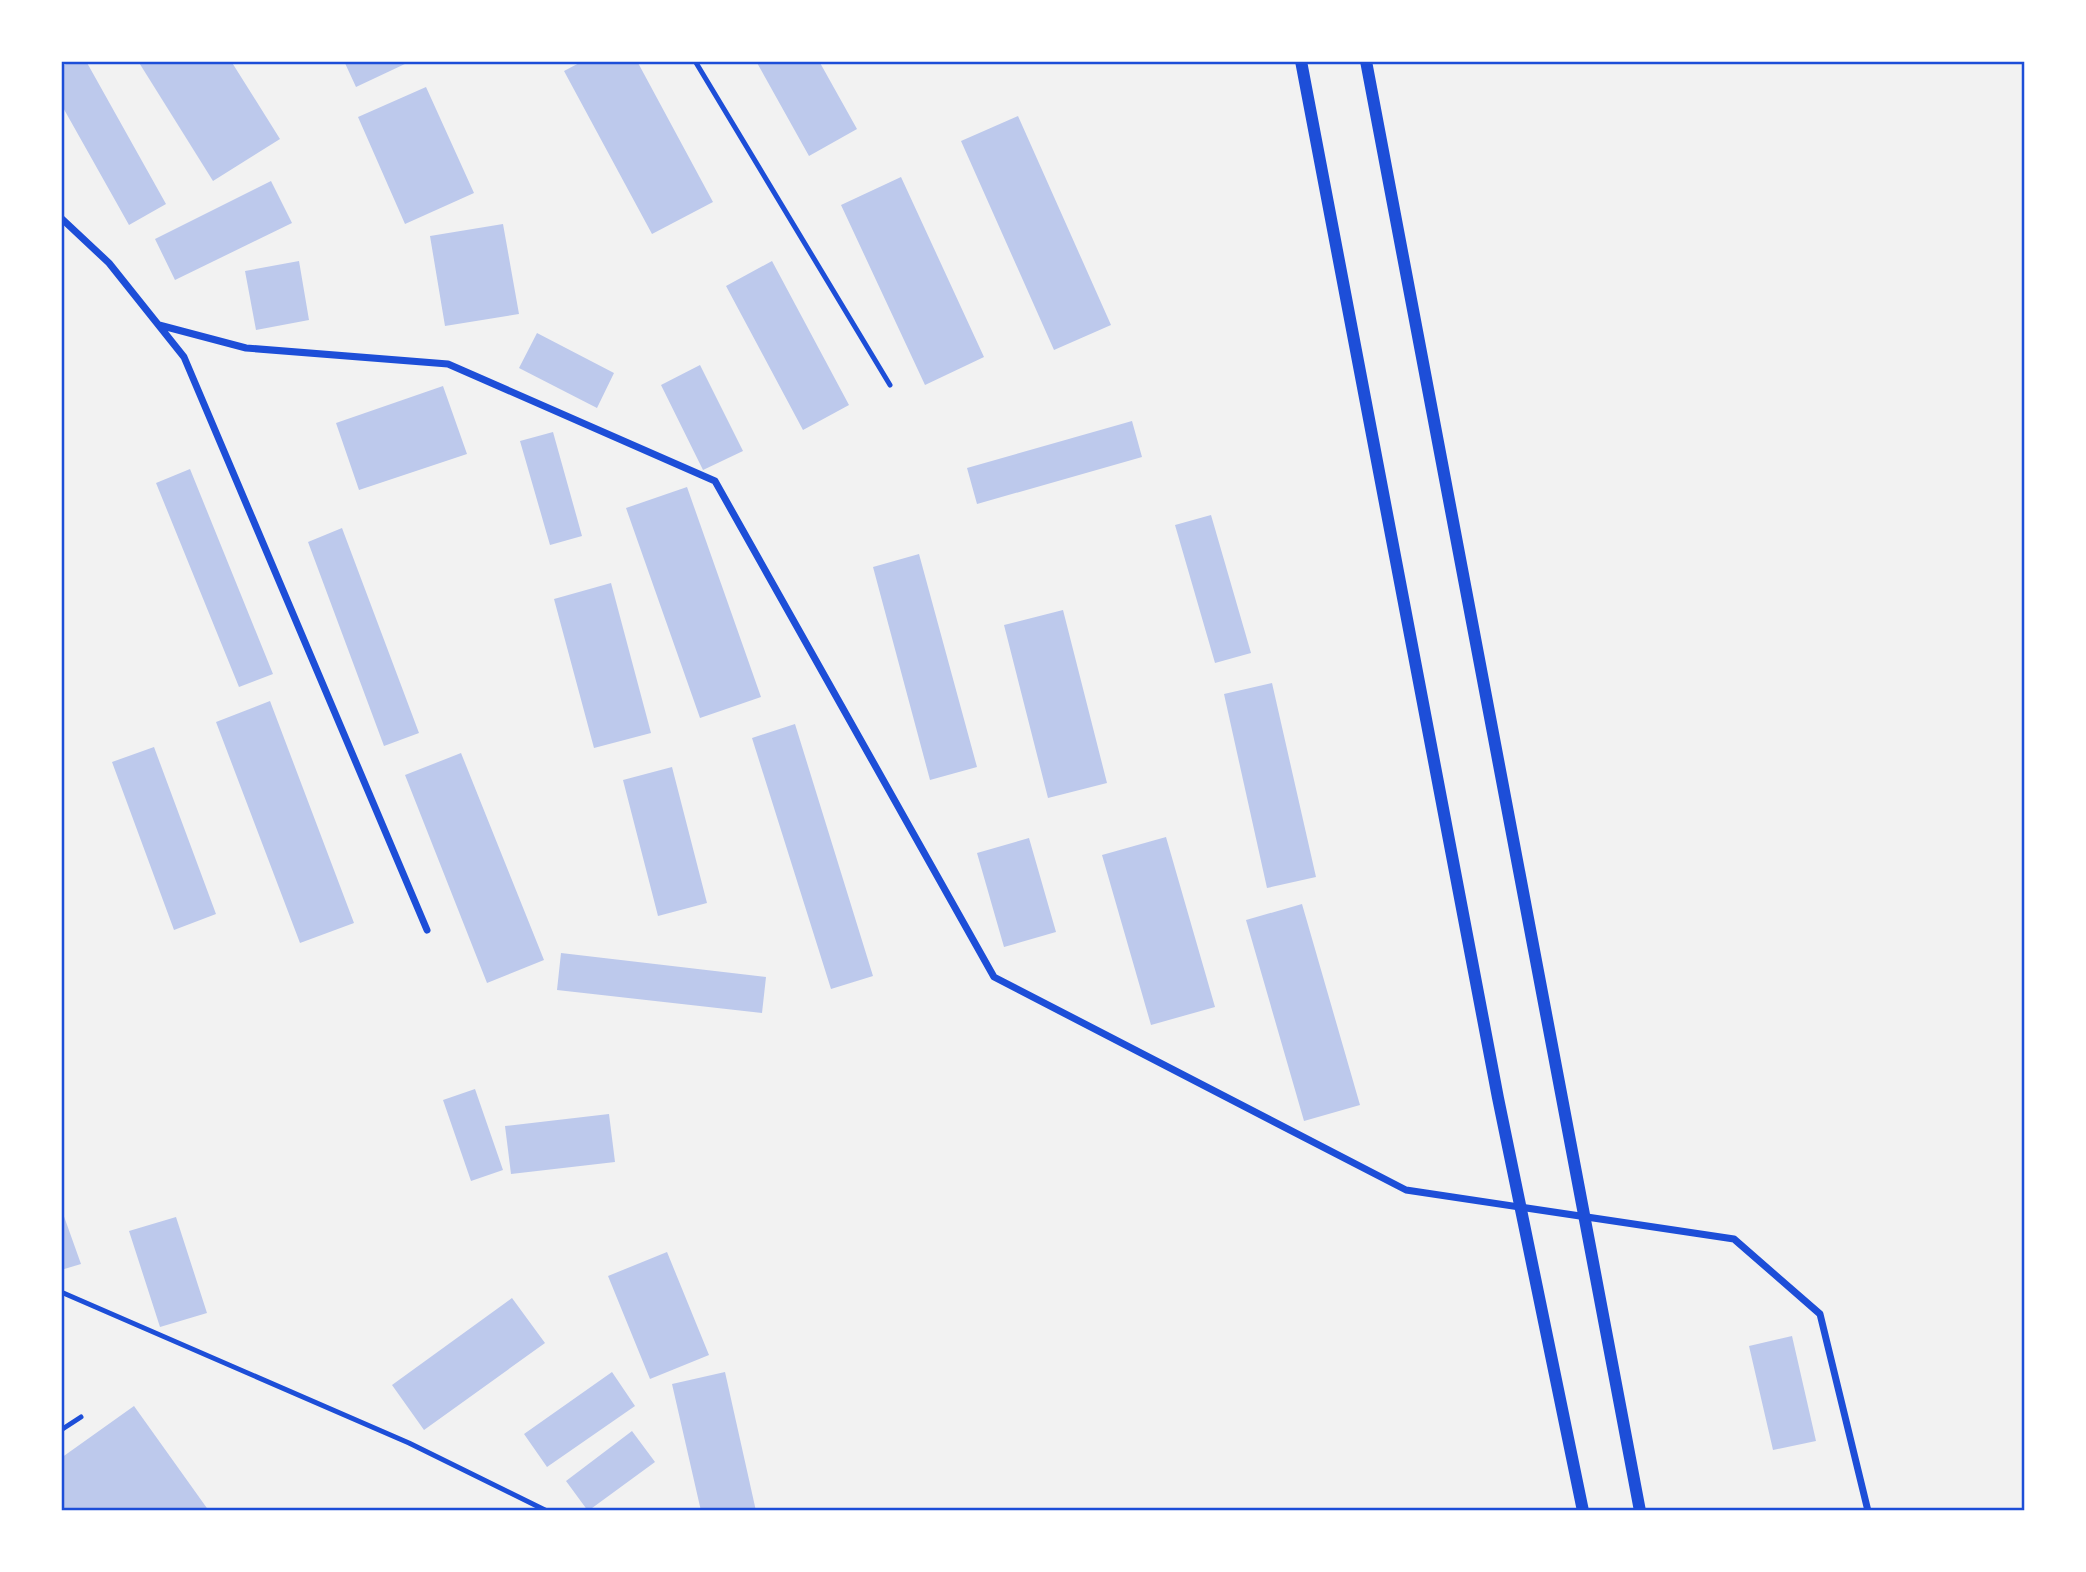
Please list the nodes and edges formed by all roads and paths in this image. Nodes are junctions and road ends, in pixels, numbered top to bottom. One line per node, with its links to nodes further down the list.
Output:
1 (695, 61): 6 (lane)
2 (1301, 61): 8 (street)
3 (1366, 61): 9 (street)
4 (61, 218): 5 (street)
5 (159, 325): 7 (street); 8 (street)
6 (890, 384)
7 (426, 930)
8 (1521, 1208): 9 (street); 14 (street)
9 (1584, 1218): 15 (street); 16 (street)
10 (61, 1292): 13 (lane)
11 (81, 1417): 12 (lane)
12 (61, 1430)
13 (547, 1511)
14 (1583, 1511)
15 (1640, 1511)
16 (1868, 1511)

